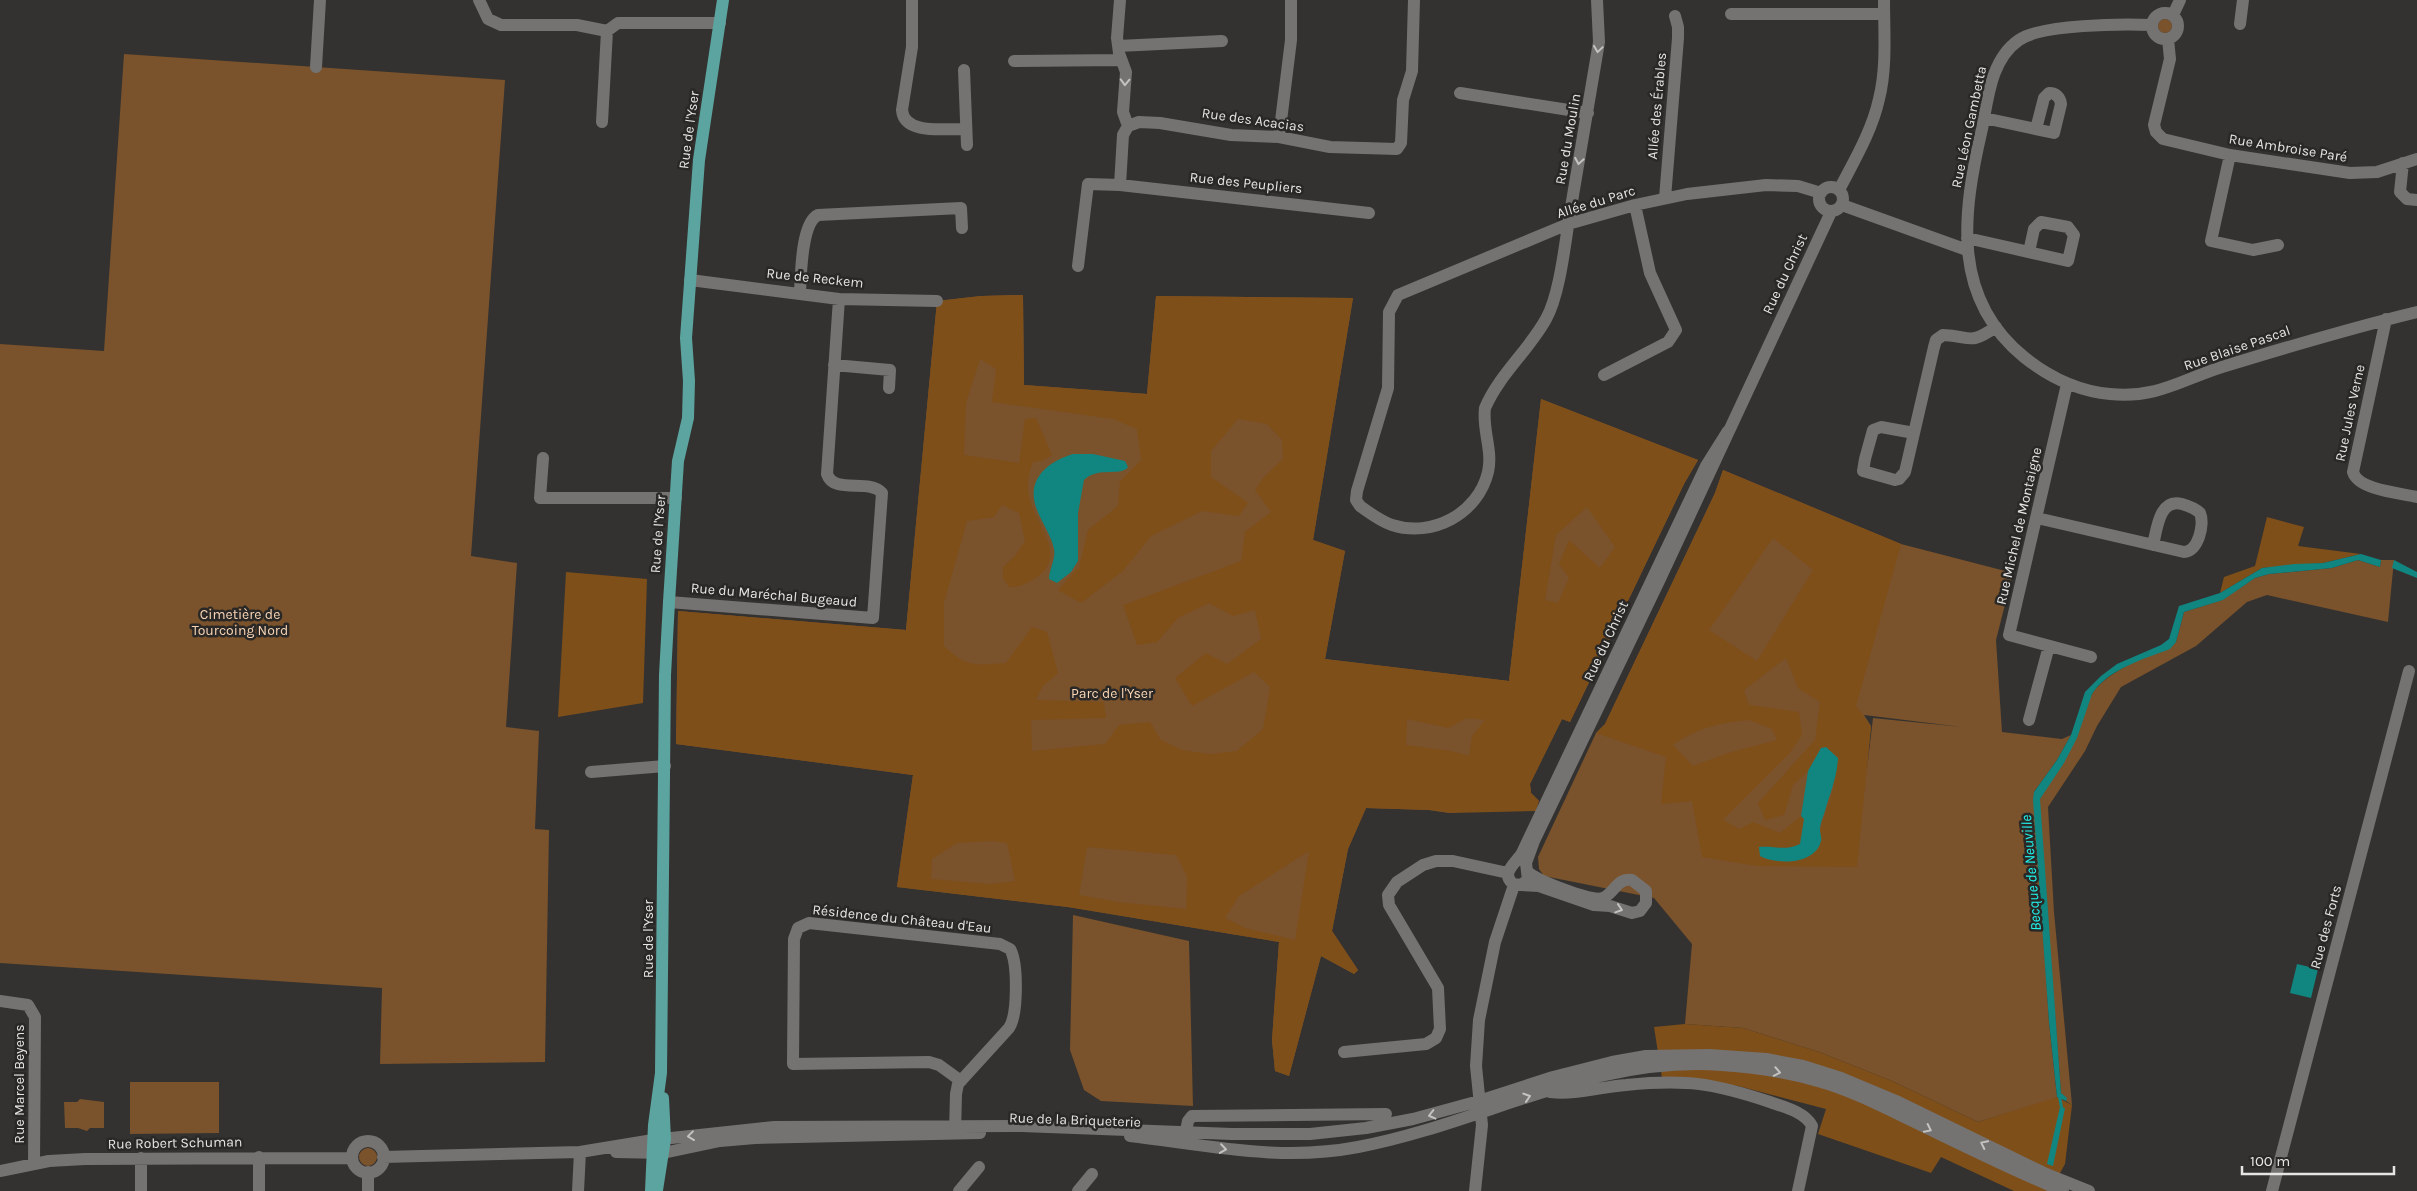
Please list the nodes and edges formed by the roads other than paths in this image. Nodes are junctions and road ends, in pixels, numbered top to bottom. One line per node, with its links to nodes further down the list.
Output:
1 (320, 0): 25 (street)
2 (479, 0): 19 (street)
3 (723, 0): 16 (main road, Rue de l'Yser)
4 (912, 0): 32 (street)
5 (1120, 0): 22 (street)
6 (1291, 0): 34 (street)
7 (1414, 0): 34 (street, Rue des Acacias)
8 (1597, 0): 28 (street, Rue du Moulin, one-way to 28)
9 (1884, 0): 13 (street)
10 (2180, 0): 14 (street)
11 (2243, 0): 17 (street)
12 (1731, 14): 13 (street)
13 (1884, 14): 40 (street)
14 (2173, 15): 18 (street, Rue Léon Gambetta); 20 (street)
15 (1674, 16): 42 (street, Allée des Érables)
16 (720, 23): 19 (street); 54 (main road, Rue de l'Yser)
17 (2240, 24)
18 (2152, 25): 20 (street); 29 (street, Rue Léon Gambetta)
19 (607, 31): 30 (street)
20 (2168, 39): 36 (street, Rue Ambroise Paré)
21 (1222, 41): 22 (street)
22 (1118, 46): 23 (street)
23 (1121, 60): 24 (street); 31 (street, one-way to 31)
24 (1014, 61)
25 (316, 67)
26 (964, 70): 32 (street)
27 (1460, 93): 28 (street)
28 (1588, 113): 48 (street, Rue du Moulin, one-way to 48)
29 (1984, 118): 33 (street); 50 (street, Rue Léon Gambetta)
30 (602, 122)
31 (1128, 126): 34 (street, Rue des Acacias); 39 (street)
32 (966, 129): 35 (street)
33 (2036, 129)
34 (1279, 136)
35 (967, 145)
36 (2230, 155): 38 (street, Rue Ambroise Paré); 51 (street)
37 (2417, 159): 38 (street, Rue Ambroise Paré)
38 (2403, 164): 43 (street)
39 (1120, 185): 47 (street, Rue des Peupliers); 53 (street, Rue des Peupliers)
40 (1839, 190): 41 (street); 45 (street)
41 (1821, 193): 42 (street, Allée du Parc); 46 (street)
42 (1665, 198): 44 (street, Allée du Parc)
43 (2417, 200)
44 (1635, 205): 48 (street, Allée du Parc); 62 (street)
45 (1842, 205): 46 (street); 50 (street)
46 (1831, 212): 65 (street, Rue du Christ)
47 (1369, 213)
48 (1568, 224): 70 (street, Allée du Parc); 70 (street, Rue du Moulin)
49 (962, 228): 55 (street)
50 (1967, 244): 52 (street); 60 (street, Rue Léon Gambetta)
51 (2278, 245)
52 (2029, 252)
53 (1078, 266)
54 (690, 280): 55 (street, Rue de Reckem); 69 (main road, Rue de l'Yser)
55 (800, 293): 56 (street, Rue de Reckem)
56 (839, 299): 57 (street, Rue de Reckem); 61 (street, Rue du Maréchal Bugeaud)
57 (937, 300)
58 (2417, 312): 59 (street, Rue Blaise Pascal)
59 (2386, 319): 63 (street, Rue Blaise Pascal); 68 (street, Rue Jules Verne)
60 (1996, 327): 63 (street, Rue Léon Gambetta); 66 (street)
61 (834, 365): 64 (street); 73 (street, Rue du Maréchal Bugeaud)
62 (1604, 376)
63 (2067, 384): 71 (street, Rue Michel de Montaigne)
64 (889, 388)
65 (1728, 431): 80 (street, Rue du Christ); 81 (street, Rue du Christ)
66 (1914, 433): 66 (street)
67 (542, 458): 69 (street)
68 (2417, 497)
69 (676, 498): 73 (main road, Rue de l'Yser)
70 (1360, 506)
71 (2037, 518): 72 (street); 74 (street, Rue Michel de Montaigne)
72 (2153, 545): 72 (street)
73 (669, 602): 78 (main road, Rue de l'Yser)
74 (2049, 646): 75 (street, Rue Michel de Montaigne); 77 (street)
75 (2091, 657)
76 (2409, 671): 123 (street, Rue des Forts)
77 (2029, 720)
78 (665, 766): 79 (street); 96 (main road, Rue de l'Yser)
79 (591, 772)
80 (1510, 869): 81 (street); 82 (street); 84 (street)
81 (1528, 870): 82 (street); 82 (street, one-way to 81)
82 (1518, 885): 91 (street)
83 (0, 1001): 105 (street, Rue Marcel Beyens)
84 (1344, 1052)
85 (1646, 1056): 86 (street); 87 (street); 110 (street, one-way to 85)
86 (1612, 1062): 87 (street); 91 (street)
87 (1624, 1070): 89 (street); 90 (street); 110 (street, one-way to 110)
88 (961, 1081): 88 (street, Résidence du Château d'Eau); 93 (street, Résidence du Château d'Eau)
89 (1626, 1085): 90 (street); 120 (street)
90 (1546, 1091): 91 (street, one-way to 90)
91 (1480, 1107): 94 (street, Rue de la Briqueterie, one-way to 94); 97 (street, Rue de la Briqueterie, one-way to 91); 119 (street)
92 (1386, 1114): 94 (street)
93 (955, 1130): 94 (street, Rue de la Briqueterie); 95 (street, Rue de la Briqueterie); 96 (street, Rue de la Briqueterie, one-way to 96); 100 (street, Rue de la Briqueterie)
94 (1186, 1131): 95 (street); 97 (street)
95 (1151, 1139): 97 (street, Rue de la Briqueterie)
96 (659, 1140): 98 (street); 100 (main road, Rue de l'Yser)
97 (1202, 1146)
98 (594, 1151): 99 (street); 100 (street)
99 (580, 1152): 104 (street); 114 (street)
100 (658, 1154): 115 (main road, Rue de l'Yser); 116 (main road, Rue de l'Yser)
101 (258, 1157): 102 (street, Rue Robert Schuman); 103 (street, Rue Robert Schuman); 112 (street)
102 (141, 1158): 105 (street, Rue Robert Schuman); 111 (street)
103 (352, 1158): 104 (street); 108 (street)
104 (383, 1158): 108 (street)
105 (34, 1163): 107 (street, Rue Robert Schuman)
106 (979, 1166): 117 (street)
107 (0, 1171)
108 (368, 1172): 113 (street)
109 (1092, 1174): 118 (street)
110 (2042, 1177): 121 (street); 122 (street)
111 (141, 1191)
112 (258, 1191)
113 (368, 1191)
114 (578, 1191)
115 (651, 1191)
116 (657, 1191)
117 (959, 1191)
118 (1078, 1191)
119 (1475, 1191)
120 (1798, 1191)
121 (2063, 1191)
122 (2089, 1191)
123 (2272, 1191)

